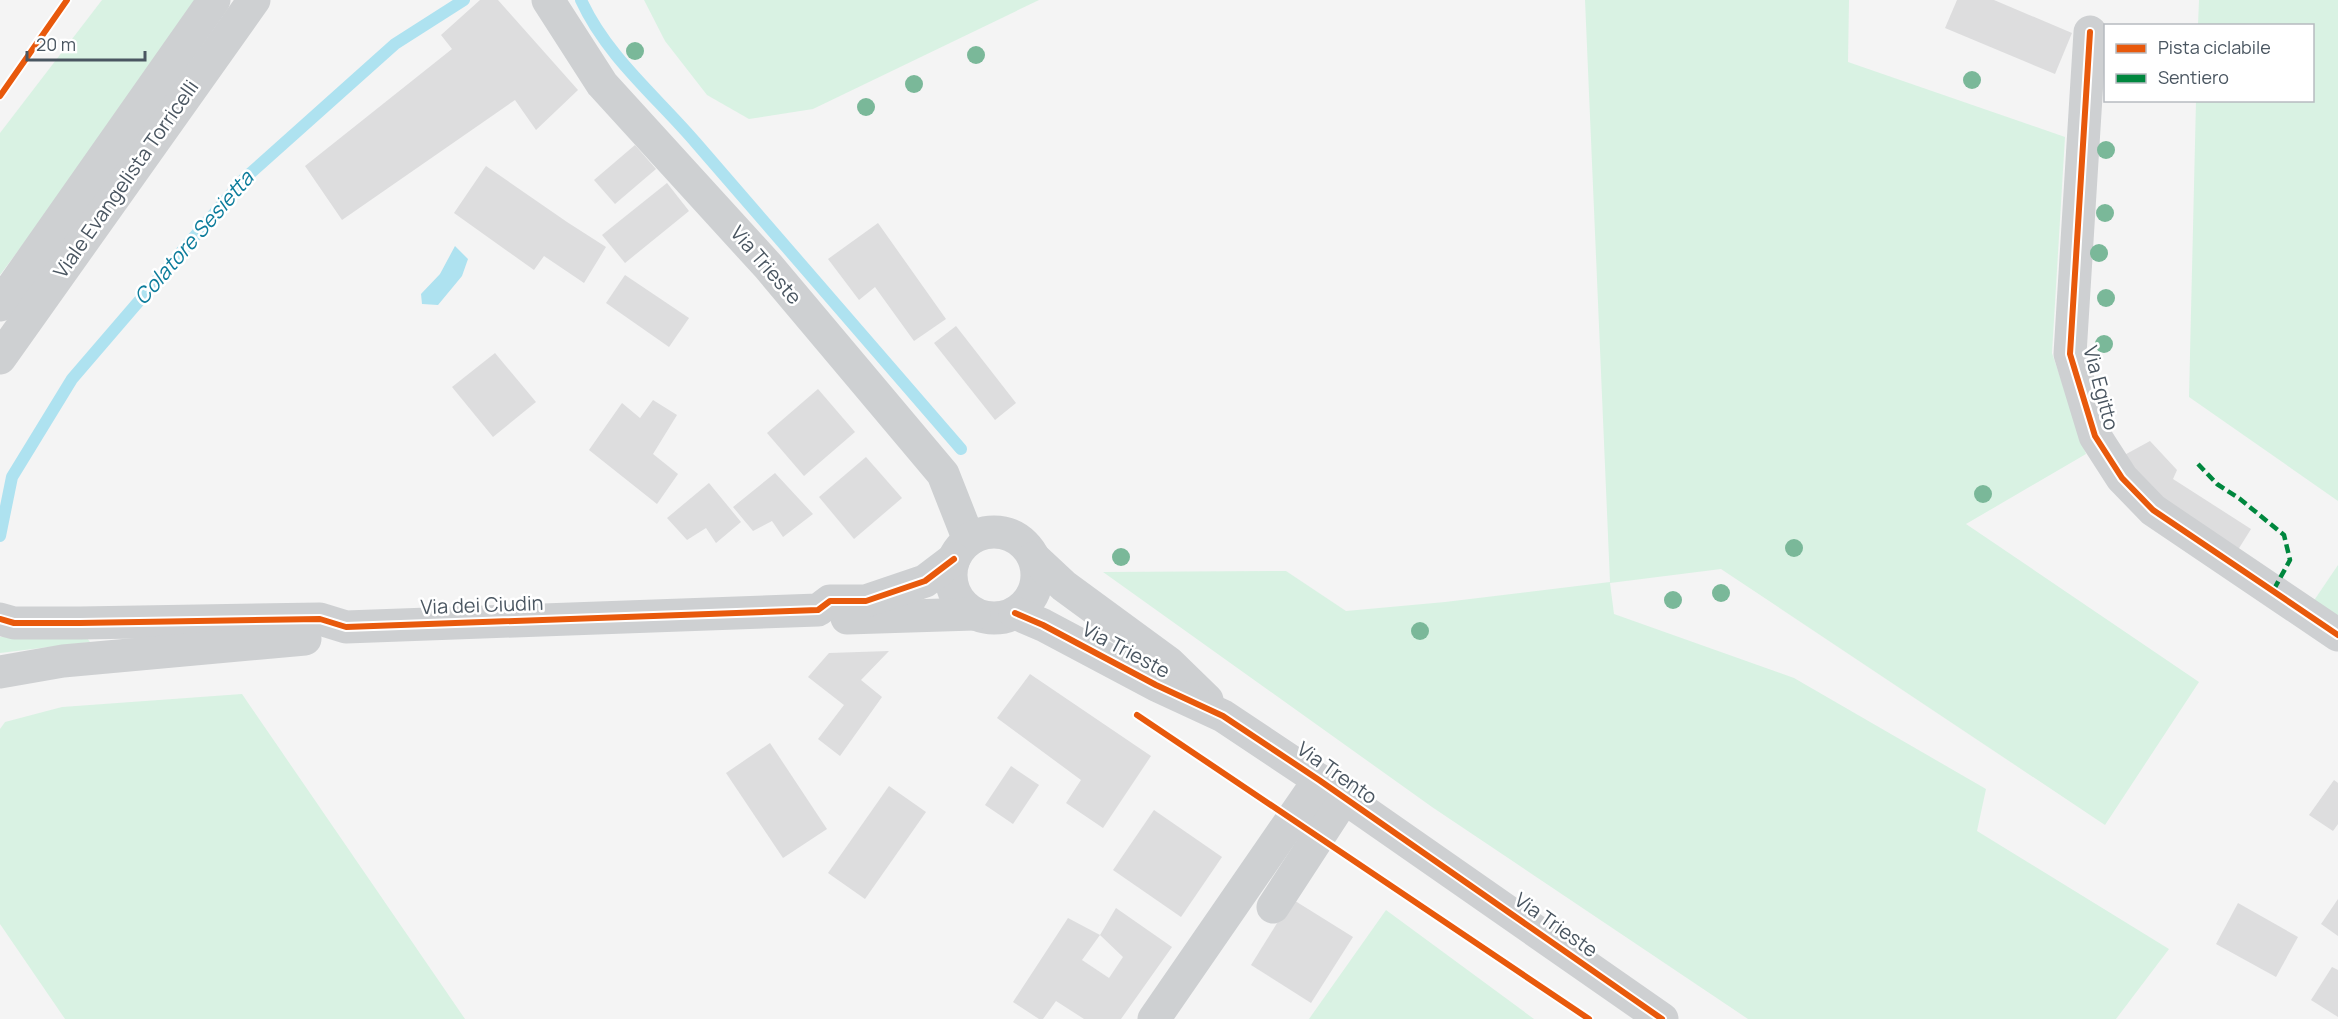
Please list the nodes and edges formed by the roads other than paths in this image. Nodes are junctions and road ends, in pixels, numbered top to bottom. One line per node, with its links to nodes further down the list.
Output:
1 (214, 0): 5 (street, Viale Evangelista Torricelli)
2 (254, 0): 6 (street, Viale Evangelista Torricelli)
3 (548, 0): 7 (street, Via Trieste)
4 (2090, 32): 14 (street, Via Egitto)
5 (0, 304)
6 (0, 358)
7 (961, 549): 8 (street); 9 (street, Via dei Ciudin); 11 (street)
8 (1034, 558): 10 (street); 16 (street, Via Trieste)
9 (818, 610): 11 (street, Via dei Ciudin); 13 (street, Via dei Ciudin)
10 (1015, 613): 11 (street); 16 (street, Via Trieste)
11 (974, 614)
12 (0, 619): 13 (street, Via dei Ciudin)
13 (346, 627): 15 (street, Via dei Ciudin)
14 (2338, 635)
15 (0, 672)
16 (1223, 716): 17 (street, Via Trento)
17 (1332, 789): 18 (street, Via Trento); 19 (street); 20 (street)
18 (1432, 858): 21 (street, Via Trieste)
19 (1273, 907)
20 (1154, 1019)
21 (1662, 1019)

